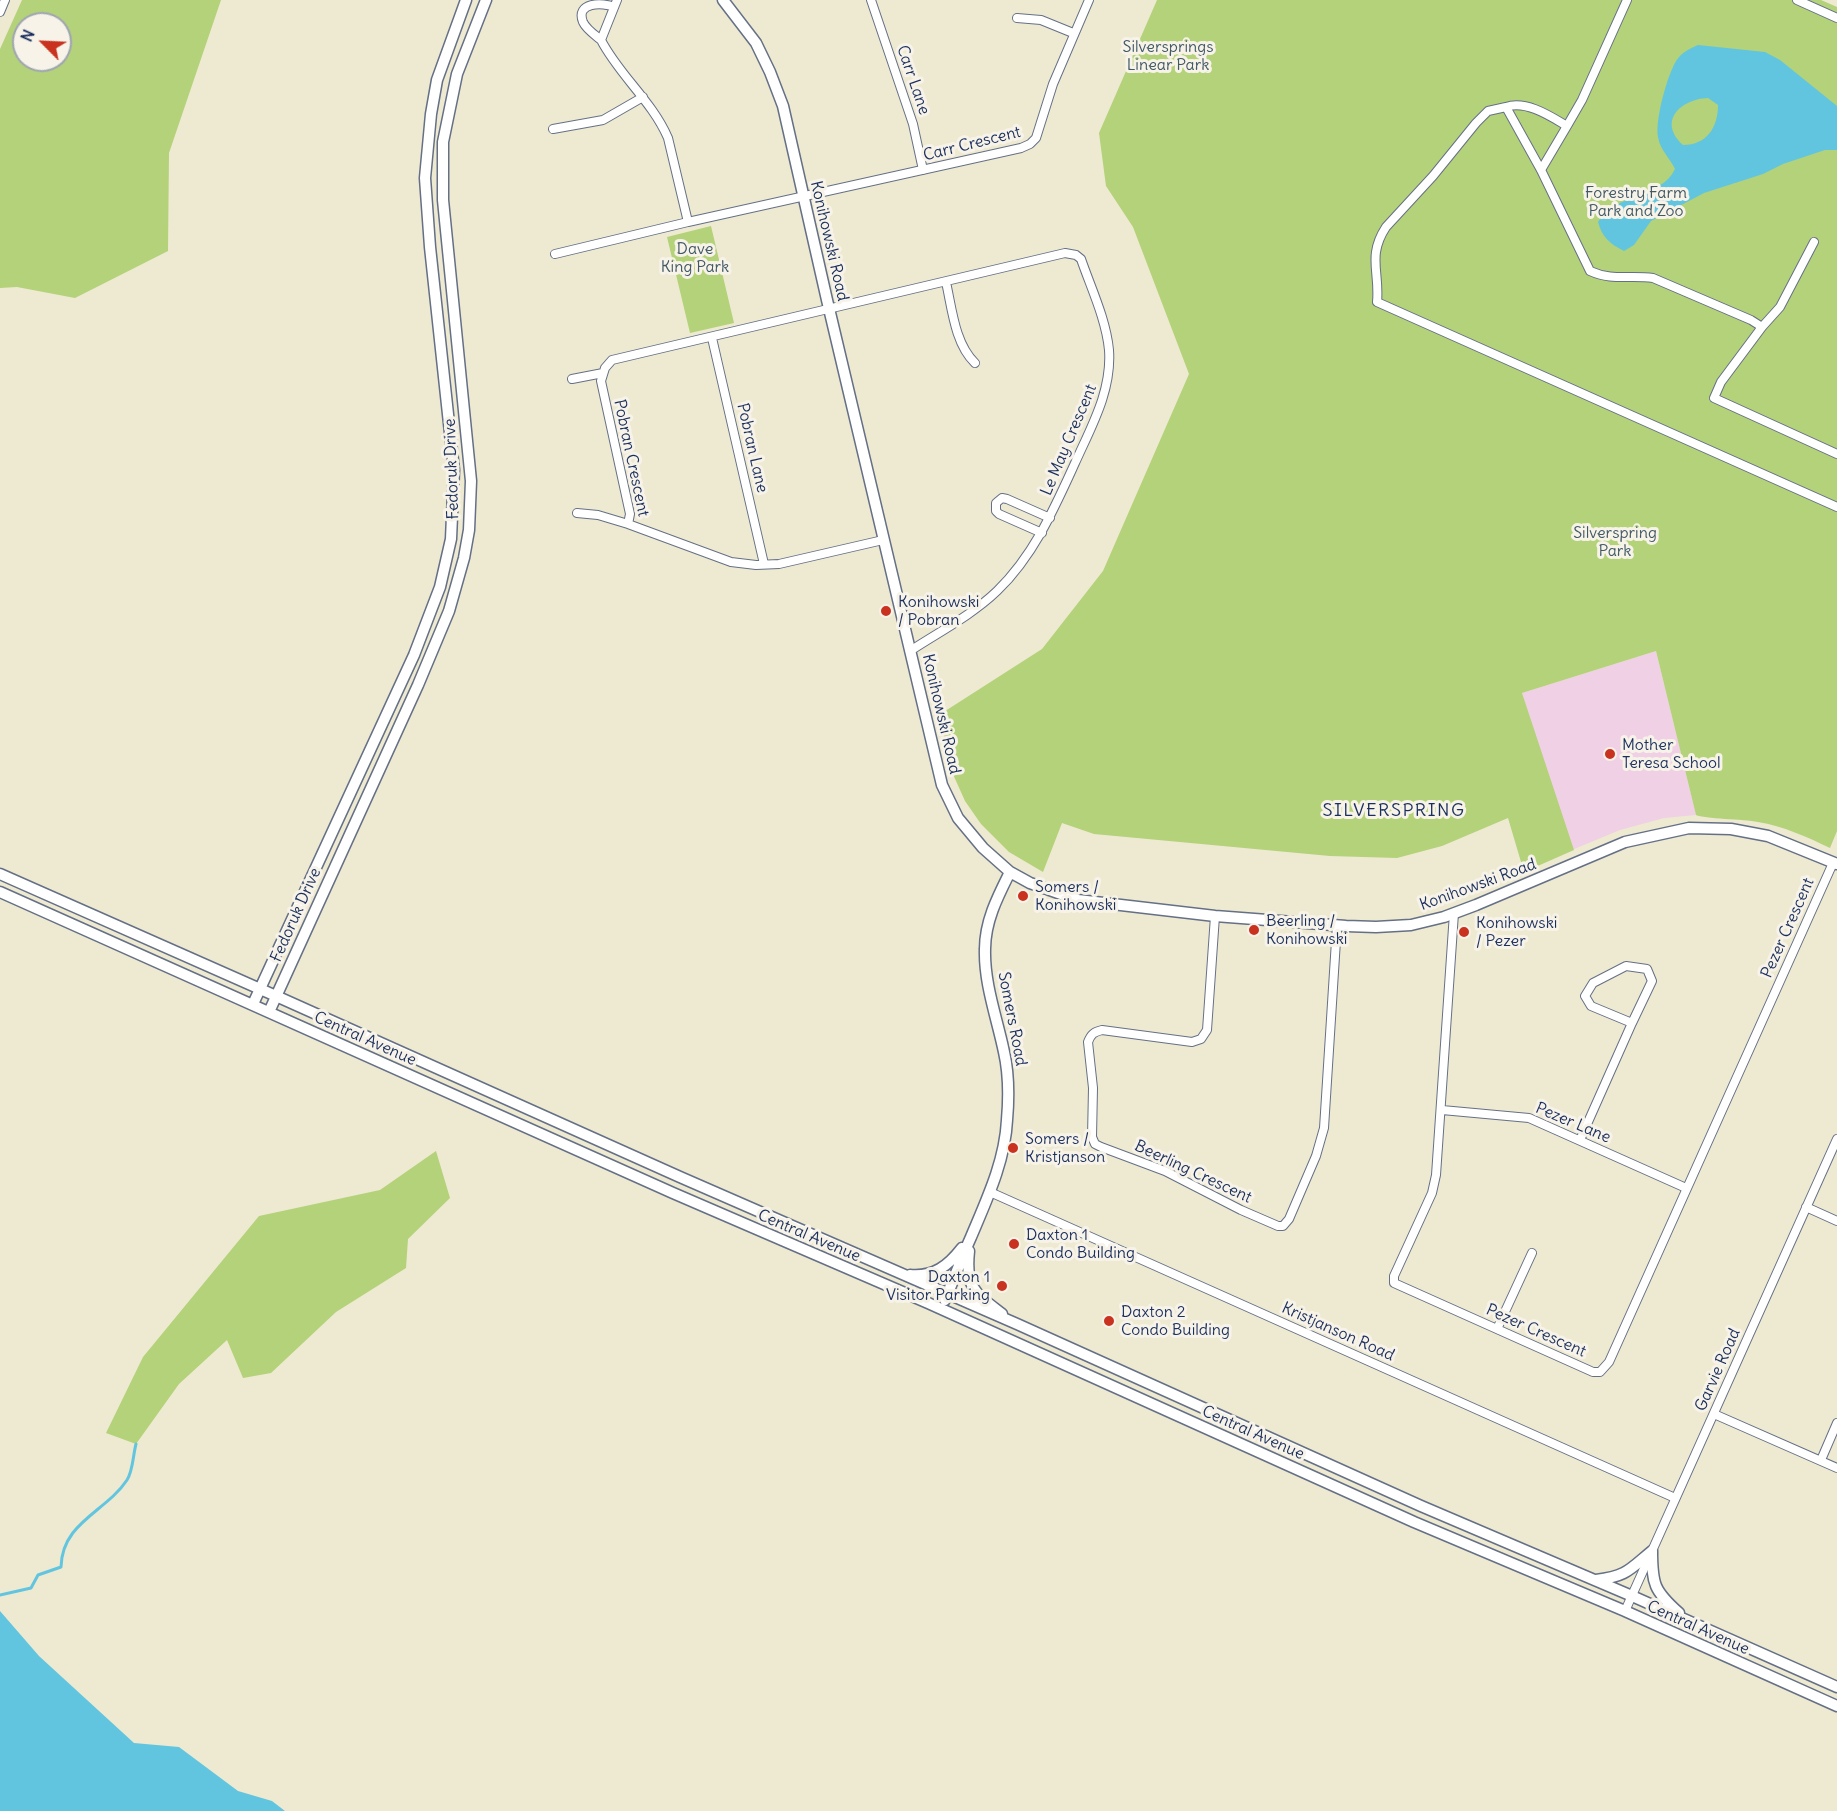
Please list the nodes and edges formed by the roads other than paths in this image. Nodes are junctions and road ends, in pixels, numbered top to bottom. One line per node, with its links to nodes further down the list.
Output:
1 (5, 0): 10 (street)
2 (466, 0): 48 (main road, Fedoruk Drive)
3 (486, 0): 49 (main road, Fedoruk Drive)
4 (723, 0): 21 (main road, Konihowski Road)
5 (871, 0): 19 (street, Carr Lane)
6 (1089, 0): 13 (street, Carr Crescent)
7 (1627, 0): 17 (street)
8 (1797, 0): 12 (street)
9 (615, 3): 14 (street); 14 (street)
10 (0, 12)
11 (1017, 18): 13 (street)
12 (1837, 18)
13 (1073, 33): 19 (street, Carr Crescent)
14 (601, 40): 15 (street)
15 (643, 97): 18 (street); 22 (street)
16 (1506, 107): 17 (street); 20 (street); 33 (street)
17 (1567, 126): 20 (street)
18 (553, 129)
19 (923, 170): 21 (street, Carr Crescent)
20 (1541, 170): 27 (street)
21 (804, 197): 22 (street, Carr Crescent); 26 (main road, Konihowski Road)
22 (688, 222): 24 (street, Carr Crescent)
23 (1814, 242): 27 (street)
24 (555, 254)
25 (946, 282): 26 (street, Le May Crescent); 29 (street); 35 (street, Le May Crescent)
26 (829, 310): 28 (street); 38 (main road, Konihowski Road)
27 (1761, 327): 32 (street)
28 (711, 338): 30 (street); 39 (street, Pobran Lane)
29 (975, 363)
30 (603, 373): 31 (street); 36 (street, Pobran Crescent)
31 (572, 379)
32 (1837, 454)
33 (1837, 507)
34 (577, 513): 36 (street)
35 (1050, 518): 37 (street, Le May Crescent); 37 (street)
36 (628, 524): 39 (street, Pobran Crescent)
37 (1042, 533): 40 (street, Le May Crescent)
38 (884, 540): 39 (street, Pobran Crescent); 40 (main road, Konihowski Road)
39 (764, 564)
40 (910, 651): 42 (main road, Konihowski Road)
41 (1835, 863): 45 (main road, Konihowski Road); 56 (street, Pezer Crescent)
42 (1010, 872): 46 (main road, Konihowski Road); 57 (main road, Somers Road)
43 (0, 874): 48 (main road, Central Avenue)
44 (0, 892): 50 (main road, Central Avenue)
45 (1454, 913): 47 (main road, Konihowski Road); 53 (street, Pezer Crescent)
46 (1215, 915): 47 (main road, Konihowski Road); 47 (street, Beerling Crescent)
47 (1337, 925)
48 (260, 989): 49 (main road, Central Avenue); 50 (main road, Fedoruk Drive)
49 (276, 996): 51 (main road, Fedoruk Drive); 62 (main road, Central Avenue)
50 (253, 1004): 51 (main road, Central Avenue)
51 (269, 1012): 64 (main road, Central Avenue)
52 (1632, 1023): 52 (street); 55 (street)
53 (1442, 1110): 55 (street, Pezer Lane); 66 (street, Pezer Crescent)
54 (1837, 1139): 58 (street, Garvie Road)
55 (1580, 1140): 56 (street, Pezer Lane)
56 (1686, 1188): 66 (street, Pezer Crescent)
57 (990, 1192): 60 (main road, Somers Road); 71 (street, Kristjanson Road)
58 (1806, 1207): 59 (street); 67 (street, Garvie Road)
59 (1837, 1221)
60 (970, 1239): 62 (main road); 63 (main road, Somers Road); 65 (main road)
61 (1532, 1253): 66 (street)
62 (903, 1274): 63 (main road, Central Avenue)
63 (947, 1294): 64 (main road, Somers Road); 65 (main road, Central Avenue)
64 (940, 1309): 75 (main road, Central Avenue)
65 (1017, 1324): 73 (main road, Central Avenue)
66 (1497, 1329)
67 (1714, 1414): 69 (street); 71 (street, Garvie Road)
68 (1837, 1423): 69 (street)
69 (1821, 1460): 70 (street)
70 (1837, 1468)
71 (1675, 1498): 72 (street, Garvie Road)
72 (1652, 1551): 73 (main road); 74 (street, Garvie Road); 76 (main road)
73 (1594, 1580): 74 (main road, Central Avenue)
74 (1632, 1596): 75 (street, Garvie Road); 76 (main road, Central Avenue)
75 (1625, 1611): 78 (main road, Central Avenue)
76 (1689, 1621): 77 (main road, Central Avenue)
77 (1837, 1687)
78 (1837, 1706)

